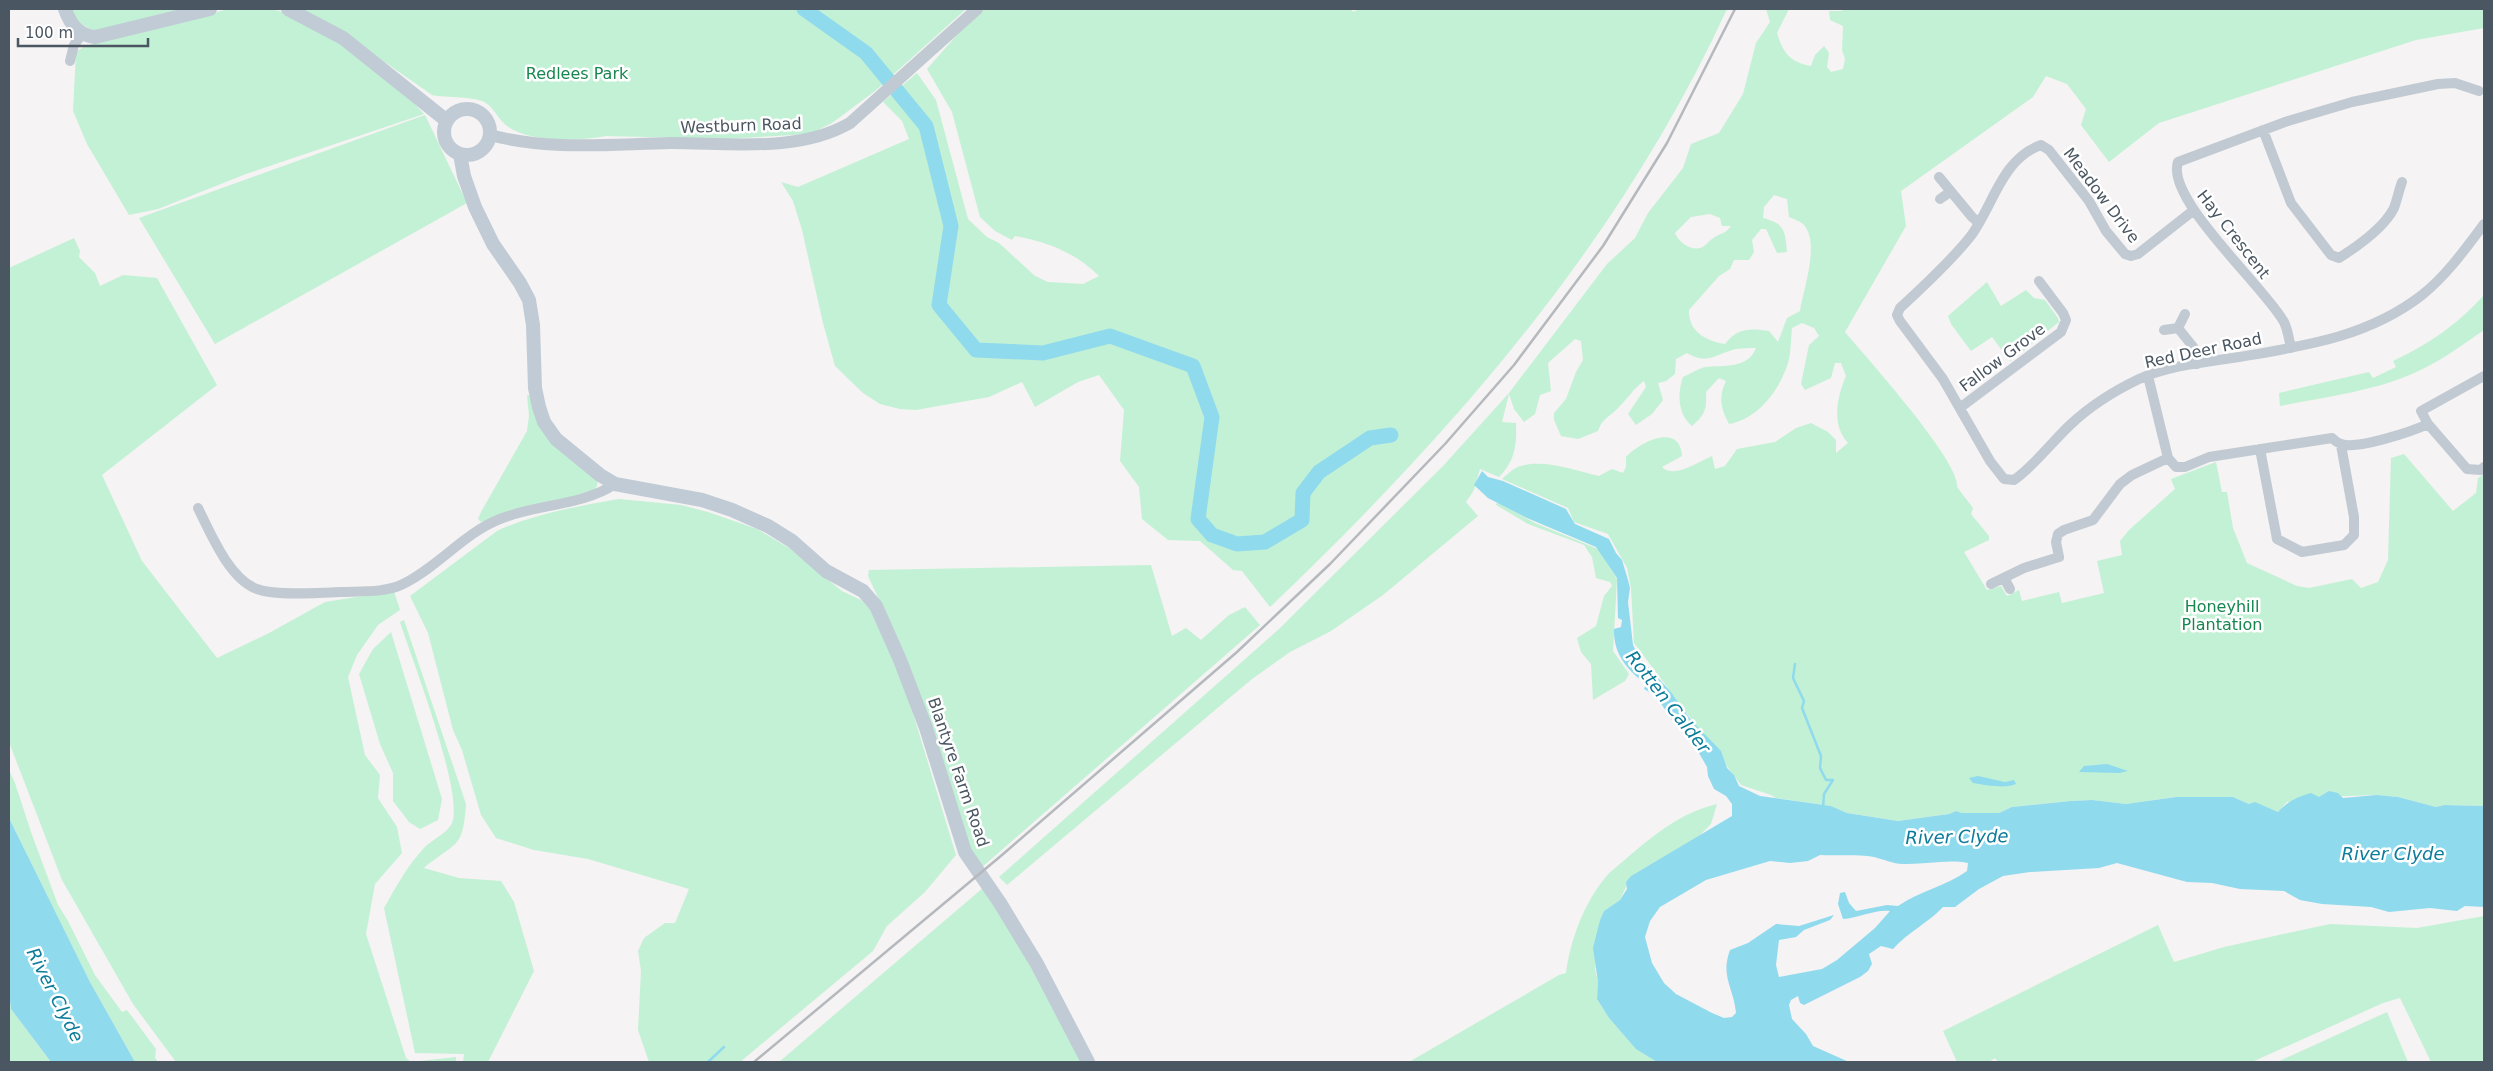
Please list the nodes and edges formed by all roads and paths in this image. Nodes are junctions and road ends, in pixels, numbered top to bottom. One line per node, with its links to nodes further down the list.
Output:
1 (65, 9): 5 (main road)
2 (210, 9): 5 (main road)
3 (288, 9): 8 (main road)
4 (977, 9): 10 (street, Westburn Road)
5 (82, 34): 6 (street)
6 (70, 61)
7 (2479, 91): 9 (street, Hay Crescent)
8 (447, 121): 10 (main road); 11 (main road)
9 (2263, 130): 13 (street); 16 (street, Hay Crescent)
10 (490, 136): 11 (main road)
11 (460, 154): 33 (main road, Blantyre Farm Road)
12 (1939, 177): 14 (street)
13 (2402, 182)
14 (1950, 192): 15 (street); 17 (street)
15 (1940, 199)
16 (2194, 210): 17 (street, Meadow Drive); 23 (street, Hay Crescent)
17 (1979, 223): 27 (street, Meadow Drive)
18 (2484, 224): 23 (street, Red Deer Road)
19 (2039, 281): 27 (street, Fallow Grove)
20 (2184, 314): 21 (street)
21 (2178, 328): 22 (street); 24 (street)
22 (2164, 330)
23 (2291, 348): 24 (street, Red Deer Road)
24 (2197, 364): 25 (street, Red Deer Road)
25 (2148, 376): 27 (street, Red Deer Road); 31 (street)
26 (2484, 376): 28 (street)
27 (1961, 407)
28 (2428, 424): 29 (street); 32 (street)
29 (2341, 444): 30 (street); 30 (street)
30 (2260, 449): 31 (street)
31 (2168, 458): 35 (street)
32 (2484, 467)
33 (615, 484): 34 (street); 38 (main road, Blantyre Farm Road)
34 (198, 508)
35 (2004, 578): 36 (street); 37 (street)
36 (1991, 584)
37 (2010, 589)
38 (1088, 1062)

